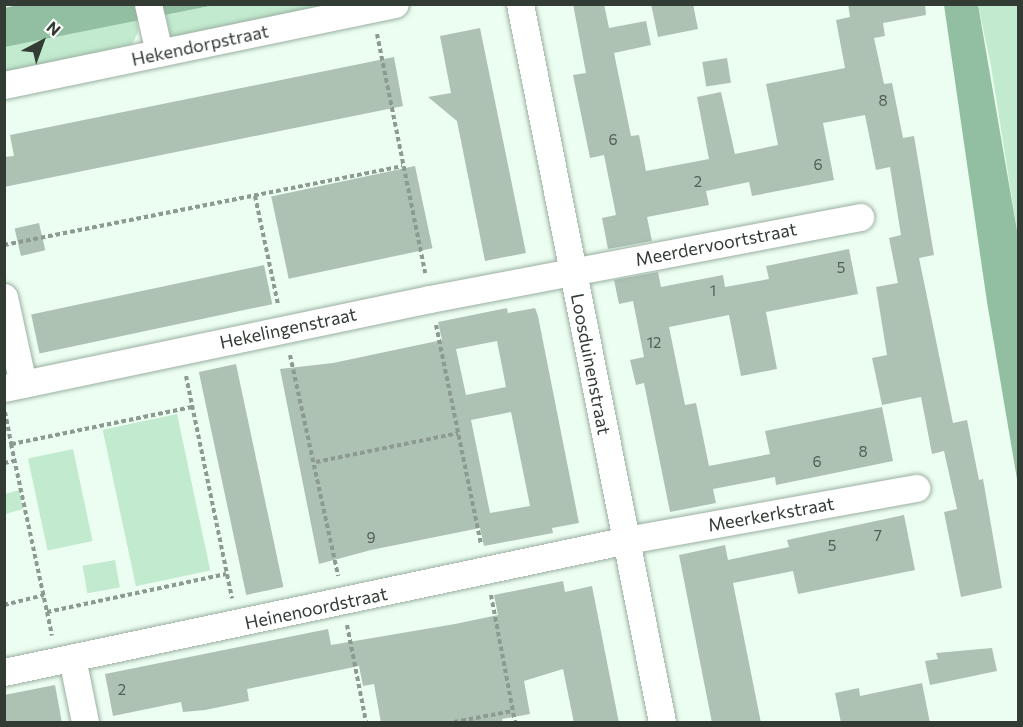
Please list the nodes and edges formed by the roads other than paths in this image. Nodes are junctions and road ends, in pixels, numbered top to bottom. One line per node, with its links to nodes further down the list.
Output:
1 (520, 4): 6 (street, Loosduinenstraat)
2 (384, 7): 3 (street, Hekendorpstraat)
3 (153, 29): 4 (street, Hekendorpstraat)
4 (4, 85)
5 (860, 217): 6 (street, Meerdervoortstraat)
6 (572, 270): 8 (street, Hekelingenstraat); 10 (street, Loosduinenstraat)
7 (4, 297): 8 (street)
8 (14, 386)
9 (916, 488): 10 (street, Meerkerkstraat)
10 (627, 540): 11 (street, Heinenoordstraat); 14 (street, Loosduinenstraat)
11 (72, 658): 12 (street, Heinenoordstraat); 13 (street)
12 (4, 672)
13 (85, 723)
14 (662, 723)

